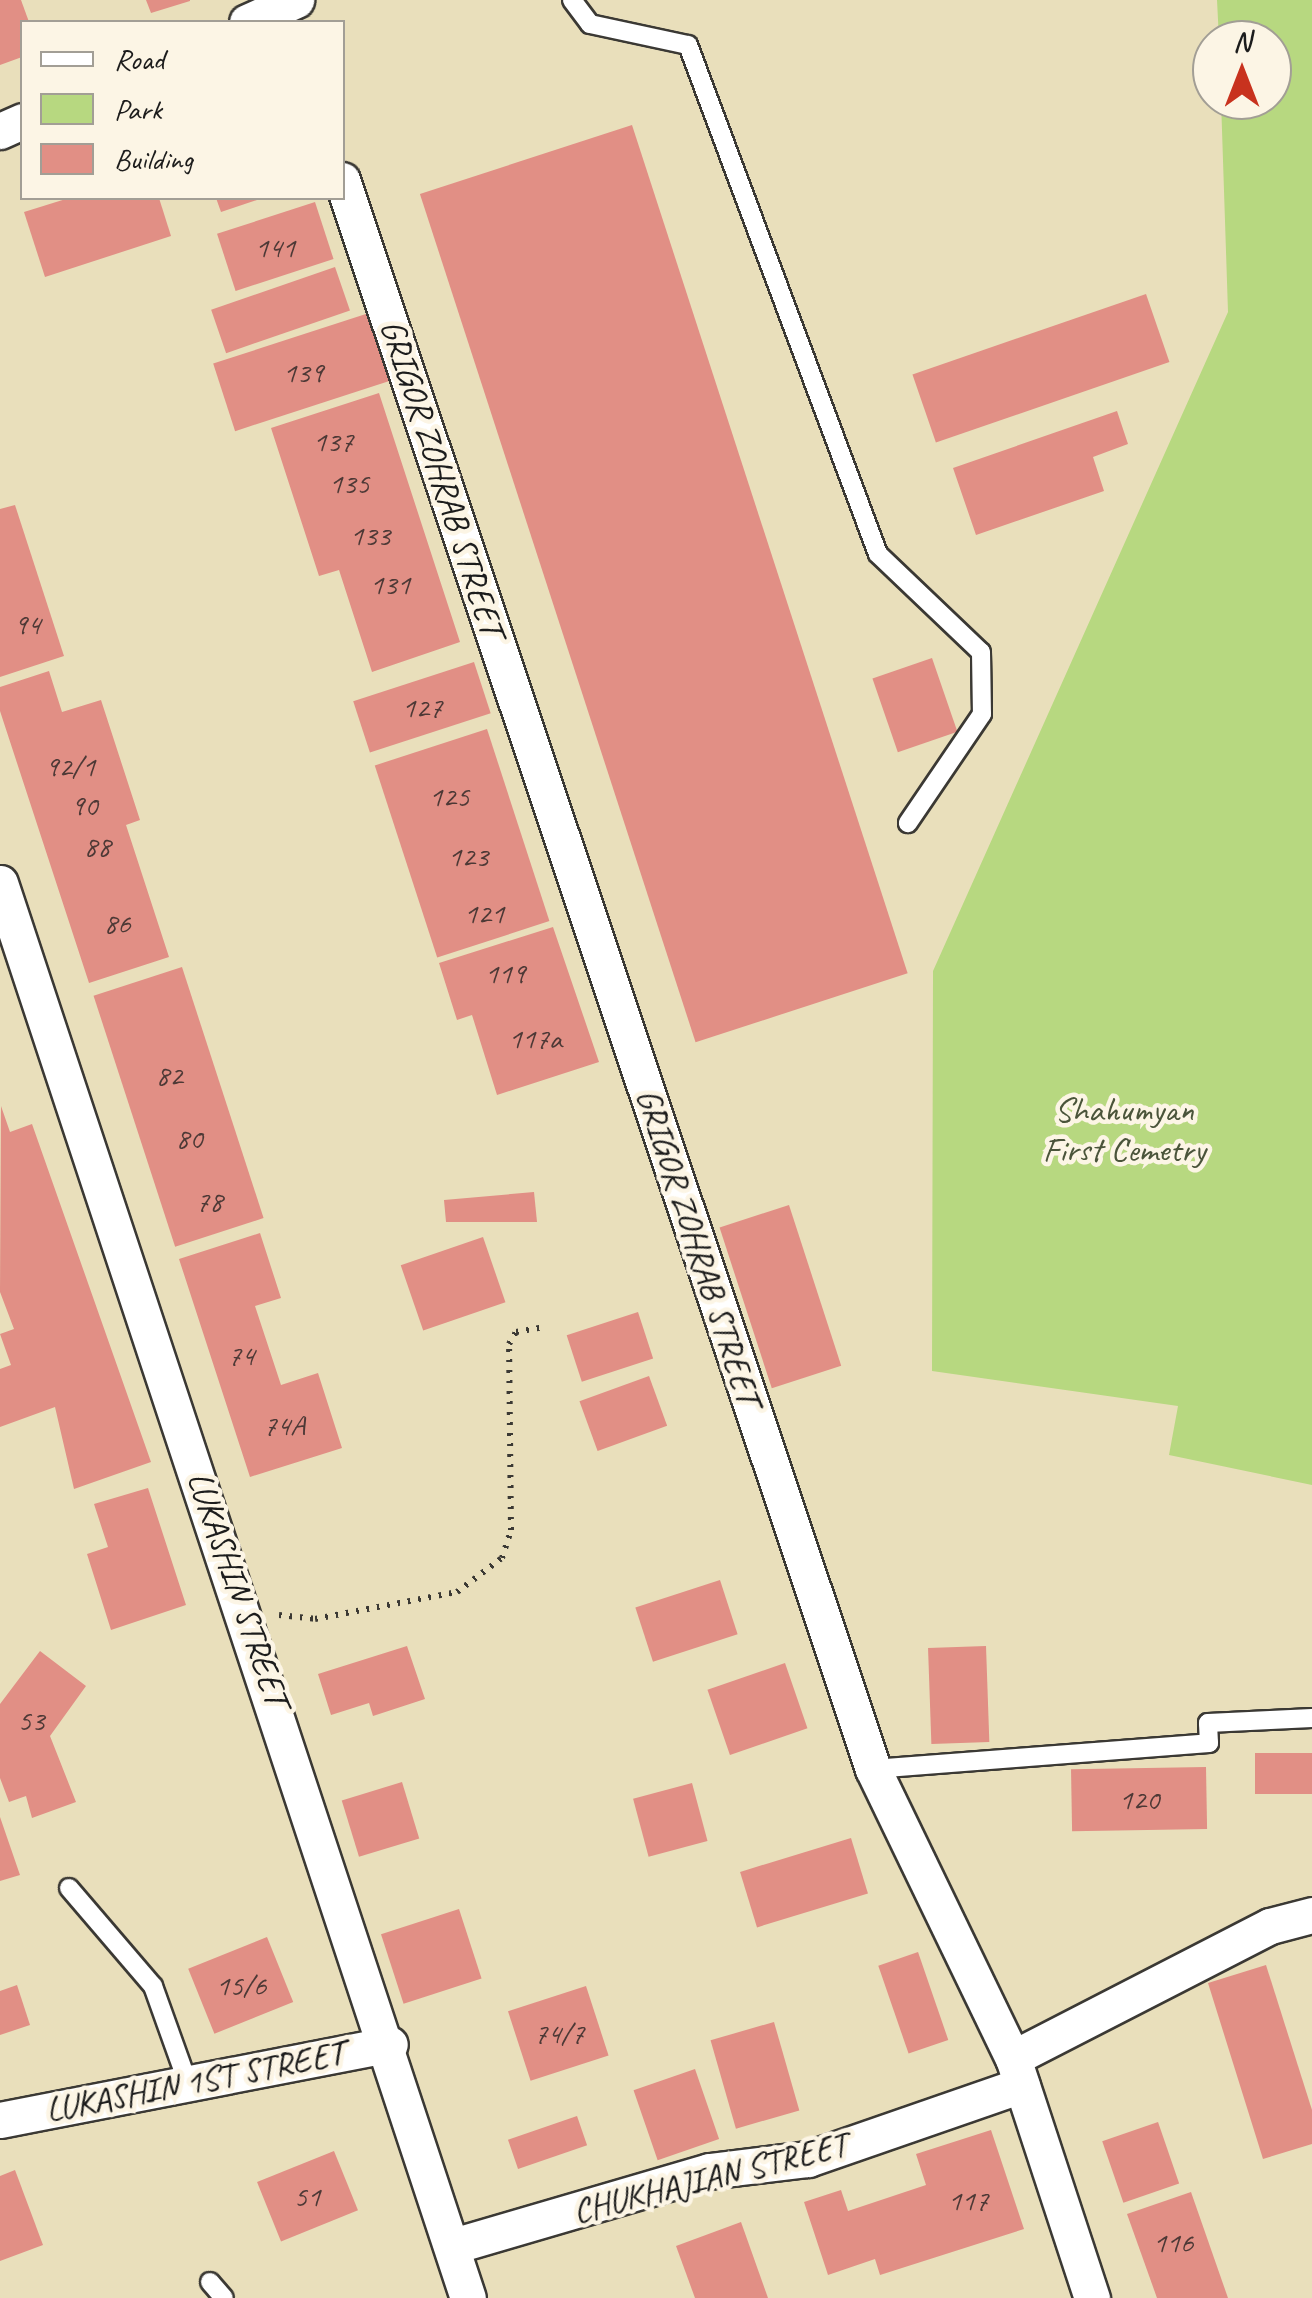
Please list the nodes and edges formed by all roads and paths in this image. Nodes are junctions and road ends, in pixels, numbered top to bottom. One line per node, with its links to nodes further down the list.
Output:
1 (572, 0): 5 (lane)
2 (288, 7): 3 (street)
3 (252, 20)
4 (345, 189): 10 (street, GRIGOR ZOHRAB STREET)
5 (908, 823)
6 (0, 883): 8 (street, LUKASHIN STREET)
7 (544, 1327): 8 (path)
8 (244, 1607): 13 (street, LUKASHIN STREET)
9 (1312, 1718): 10 (lane)
10 (873, 1768): 14 (street, GRIGOR ZOHRAB STREET)
11 (69, 1888): 15 (lane)
12 (1312, 1915): 14 (street, CHUKHAJIAN STREET)
13 (390, 2044): 15 (street, LUKASHIN 1ST STREET); 17 (street, LUKASHIN STREET)
14 (1017, 2072): 17 (street, CHUKHAJIAN STREET); 21 (street, GRIGOR ZOHRAB STREET)
15 (188, 2084): 16 (street, LUKASHIN 1ST STREET)
16 (0, 2120)
17 (453, 2246): 20 (street, LUKASHIN STREET)
18 (210, 2282): 19 (lane)
19 (224, 2298)
20 (468, 2298)
21 (1092, 2298)

